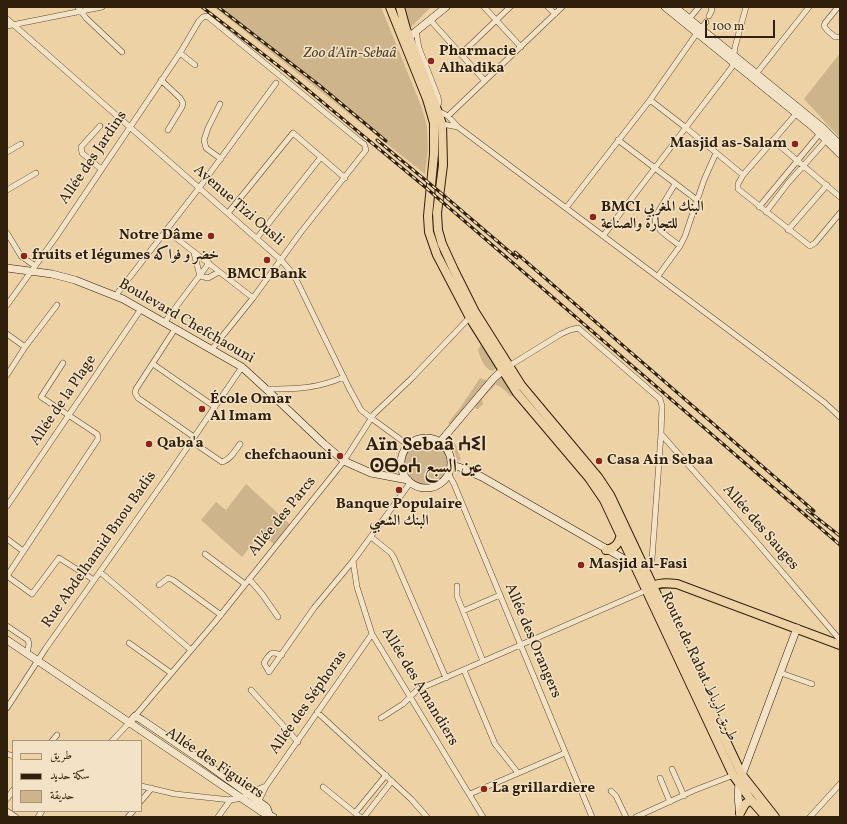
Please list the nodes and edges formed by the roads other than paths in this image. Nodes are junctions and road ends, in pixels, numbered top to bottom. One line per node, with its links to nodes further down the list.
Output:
1 (102, 7): 16 (street)
2 (391, 7): 27 (main road, Route de Rabat طريق الرباط)
3 (399, 7): 27 (main road)
4 (446, 7): 21 (street)
5 (484, 7): 22 (street)
6 (510, 7): 22 (street)
7 (548, 7): 17 (street)
8 (562, 7): 17 (street)
9 (665, 7): 26 (street)
10 (675, 7): 20 (street)
11 (699, 7): 20 (street)
12 (711, 7): 18 (street)
13 (746, 7): 33 (street)
14 (809, 7): 35 (street)
15 (838, 7): 28 (street)
16 (79, 9): 24 (street); 30 (street)
17 (555, 14): 29 (street)
18 (709, 16)
19 (7, 19): 24 (street, Avenue Tizi Ousli)
20 (689, 19): 26 (street)
21 (431, 20): 27 (street); 32 (street)
22 (496, 20): 29 (street); 32 (street)
23 (706, 22): 26 (street)
24 (14, 25): 25 (street); 46 (street, Avenue Tizi Ousli)
25 (7, 26)
26 (699, 31): 33 (street); 39 (street)
27 (409, 35): 41 (main road, Route de Rabat طريق الرباط); 98 (main road, Route de Rabat طريق الرباط)
28 (840, 37)
29 (521, 47): 37 (street)
30 (122, 52)
31 (180, 53): 34 (street); 36 (street, Allée des Jardins); 67 (street, Allée des Jardins)
32 (461, 54): 37 (street)
33 (734, 59): 35 (street); 42 (street); 48 (street)
34 (195, 65)
35 (756, 74): 50 (street)
36 (161, 80): 46 (street, Allée des Jardins); 49 (street)
37 (485, 81): 43 (street)
38 (276, 82): 60 (street)
39 (650, 100): 48 (street); 52 (street)
40 (220, 104): 60 (street)
41 (437, 109): 43 (street); 44 (main road, Route de Rabat طريق الرباط)
42 (796, 114): 50 (street); 53 (street)
43 (448, 116): 47 (street)
44 (442, 124): 47 (street); 98 (main road, Route de Rabat طريق الرباط)
45 (100, 126): 64 (street)
46 (130, 126): 64 (street, Allée des Jardins); 70 (street, Avenue Tizi Ousli)
47 (458, 127): 75 (street)
48 (685, 127): 57 (street); 63 (street)
49 (168, 130)
50 (822, 131): 51 (street); 61 (street)
51 (829, 138): 55 (street); 58 (street); 62 (street)
52 (618, 140): 63 (street); 75 (street)
53 (773, 140): 61 (street); 66 (street)
54 (21, 144): 56 (street)
55 (840, 144)
56 (7, 152)
57 (716, 153): 66 (street); 73 (street)
58 (840, 154)
59 (321, 157): 67 (street); 77 (street); 83 (street)
60 (221, 158): 70 (street)
61 (797, 160): 62 (street); 74 (street)
62 (804, 166): 69 (street); 76 (street)
63 (654, 168): 68 (street); 82 (street)
64 (101, 169): 89 (street, Allée des Jardins)
65 (36, 173): 71 (street)
66 (743, 176): 74 (street)
67 (345, 178): 86 (street)
68 (675, 184): 73 (street); 84 (street)
69 (827, 185): 72 (street); 79 (street)
70 (199, 188): 77 (street, Avenue Tizi Ousli); 80 (street)
71 (7, 190)
72 (840, 197)
73 (697, 200): 84 (street)
74 (759, 207): 76 (street)
75 (566, 208): 82 (street)
76 (766, 212): 79 (street)
77 (228, 213): 83 (street, Avenue Tizi Ousli)
78 (840, 213): 79 (street)
79 (788, 230)
80 (167, 231): 85 (street); 93 (street)
81 (7, 234): 89 (street)
82 (602, 236): 92 (street)
83 (257, 238): 86 (street, Avenue Tizi Ousli)
84 (680, 246): 92 (street)
85 (194, 252): 87 (street); 91 (street)
86 (281, 260): 94 (street); 109 (street, Avenue Tizi Ousli)
87 (209, 263): 90 (street); 91 (street)
88 (7, 268): 89 (street, Boulevard Chefchaouni)
89 (33, 268): 93 (street, Boulevard Chefchaouni); 95 (street, Allée des Jardins)
90 (219, 272): 91 (street); 94 (street)
91 (200, 276): 99 (street)
92 (658, 276): 113 (street)
93 (116, 295): 97 (street, Boulevard Chefchaouni)
94 (253, 298): 103 (street)
95 (7, 305)
96 (56, 305): 102 (street)
97 (141, 309): 99 (street, Boulevard Chefchaouni); 112 (street, Allée de la Plage)
98 (473, 315): 107 (main road, Route de Rabat طريق الرباط); 114 (street, Allée des Parcs)
99 (164, 323): 100 (street, Boulevard Chefchaouni)
100 (175, 329): 103 (street, Boulevard Chefchaouni); 105 (street)
101 (7, 334): 102 (street)
102 (25, 347): 108 (street)
103 (212, 349): 106 (street, Boulevard Chefchaouni)
104 (63, 363): 112 (street)
105 (153, 364): 111 (street); 116 (street)
106 (242, 368): 110 (street, Boulevard Chefchaouni); 111 (street, Rue Abdelhamid Bnou Badis)
107 (506, 368): 115 (street); 117 (street); 127 (main road, Route de Rabat طريق الرباط); 134 (main road, Route de Rabat طريق الرباط)
108 (7, 375)
109 (344, 377): 110 (street); 114 (street, Avenue Tizi Ousli)
110 (266, 388): 120 (street, Boulevard Chefchaouni)
111 (215, 407): 116 (street, Rue Abdelhamid Bnou Badis)
112 (69, 415): 126 (street, Allée de la Plage); 131 (street)
113 (840, 417)
114 (370, 418): 119 (street, Avenue Tizi Ousli); 120 (street, Allée des Parcs)
115 (661, 434): 134 (street); 150 (street, Allée des Sauges)
116 (193, 439): 118 (street); 135 (street, Rue Abdelhamid Bnou Badis)
117 (440, 442): 119 (street); 121 (street)
118 (240, 444)
119 (408, 445): 122 (street)
120 (344, 461): 124 (street, Boulevard Chefchaouni); 136 (street, Allée des Parcs)
121 (452, 465): 123 (street); 130 (street)
122 (401, 467): 124 (street); 125 (street)
123 (449, 475): 125 (street); 142 (street, Allée des Orangers)
124 (390, 477): 125 (street, Boulevard Chefchaouni)
125 (409, 482): 128 (street)
126 (7, 506)
127 (621, 534): 130 (main road); 134 (main road, Route de Rabat طريق الرباط)
128 (371, 537): 133 (street); 162 (street)
129 (7, 539): 131 (street)
130 (606, 550): 134 (street)
131 (23, 551): 137 (street)
132 (205, 554): 138 (street)
133 (353, 561): 148 (street, Allée des Amandiers); 156 (street)
134 (640, 568): 141 (main road, Route de Rabat طريق الرباط)
135 (100, 572): 137 (street, Rue Abdelhamid Bnou Badis); 154 (street)
136 (249, 579): 138 (street, Allée des Parcs); 145 (street)
137 (94, 580): 157 (street, Rue Abdelhamid Bnou Badis)
138 (245, 584): 144 (street, Allée des Parcs)
139 (159, 585): 144 (street)
140 (457, 586): 143 (street)
141 (649, 588): 147 (main road); 152 (street); 180 (main road, Route de Rabat طريق الرباط)
142 (500, 595): 143 (street); 152 (street, Allée des Orangers)
143 (463, 611): 158 (street)
144 (221, 615): 154 (street, Allée des Parcs)
145 (278, 617)
146 (7, 626): 155 (street)
147 (798, 628): 153 (main road); 161 (street)
148 (372, 634): 165 (street, Allée des Amandiers); 167 (street, Allée des Séphoras)
149 (7, 640): 155 (street, Allée des Figuiers)
150 (840, 640)
151 (129, 643): 160 (street)
152 (521, 645): 158 (street); 175 (street, Allée des Orangers)
153 (840, 645)
154 (191, 650): 160 (street, Allée des Parcs)
155 (27, 653): 157 (street, Allée des Figuiers)
156 (282, 655)
157 (38, 660): 166 (street, Rue Abdelhamid Bnou Badis); 170 (street, Allée des Figuiers)
158 (483, 661): 159 (street)
159 (464, 670): 162 (street); 177 (street)
160 (171, 673): 168 (street, Allée des Parcs)
161 (781, 674): 163 (street); 180 (street)
162 (446, 678): 165 (street)
163 (812, 684)
164 (251, 690): 174 (street)
165 (410, 697): 169 (street); 189 (street, Allée des Amandiers)
166 (7, 708)
167 (317, 712): 174 (street, Allée des Séphoras); 178 (street)
168 (135, 716): 170 (street, Allée des Parcs); 190 (street, Allée des Figuiers)
169 (381, 718)
170 (130, 722): 173 (street, Allée des Parcs); 188 (street, Allée des Figuiers)
171 (56, 735): 172 (street)
172 (53, 740)
173 (113, 740)
174 (298, 742): 184 (street, Allée des Séphoras)
175 (565, 753): 177 (street); 208 (street, Allée des Orangers)
176 (672, 769): 191 (street)
177 (518, 773): 189 (street)
178 (386, 775): 181 (street); 198 (street)
179 (660, 778): 195 (street)
180 (738, 778): 191 (street); 194 (main road); 200 (street); 212 (main road)
181 (392, 781): 205 (street); 206 (street)
182 (840, 784): 213 (street)
183 (142, 786): 186 (street)
184 (266, 786): 190 (street); 196 (street, Allée des Séphoras)
185 (323, 787): 198 (street)
186 (152, 788): 192 (street); 193 (street)
187 (611, 791): 209 (street)
188 (236, 793): 190 (street, Allée des Figuiers); 193 (street)
189 (470, 794): 207 (street, Allée des Amandiers)
190 (245, 796): 193 (street); 196 (street, Allée des Figuiers)
191 (684, 796): 195 (street)
192 (142, 800)
193 (231, 800): 203 (street)
194 (751, 800): 200 (main road); 211 (main road)
195 (670, 802): 199 (street)
196 (257, 804): 201 (street, Allée des Figuiers)
197 (7, 811): 202 (street)
198 (355, 813): 204 (street)
199 (647, 815): 210 (street)
200 (740, 815)
201 (271, 816)
202 (16, 817)
203 (218, 817)
204 (360, 817)
205 (364, 817)
206 (427, 817)
207 (483, 817)
208 (592, 817)
209 (626, 817)
210 (636, 817)
211 (766, 817)
212 (775, 817)
213 (810, 817)

